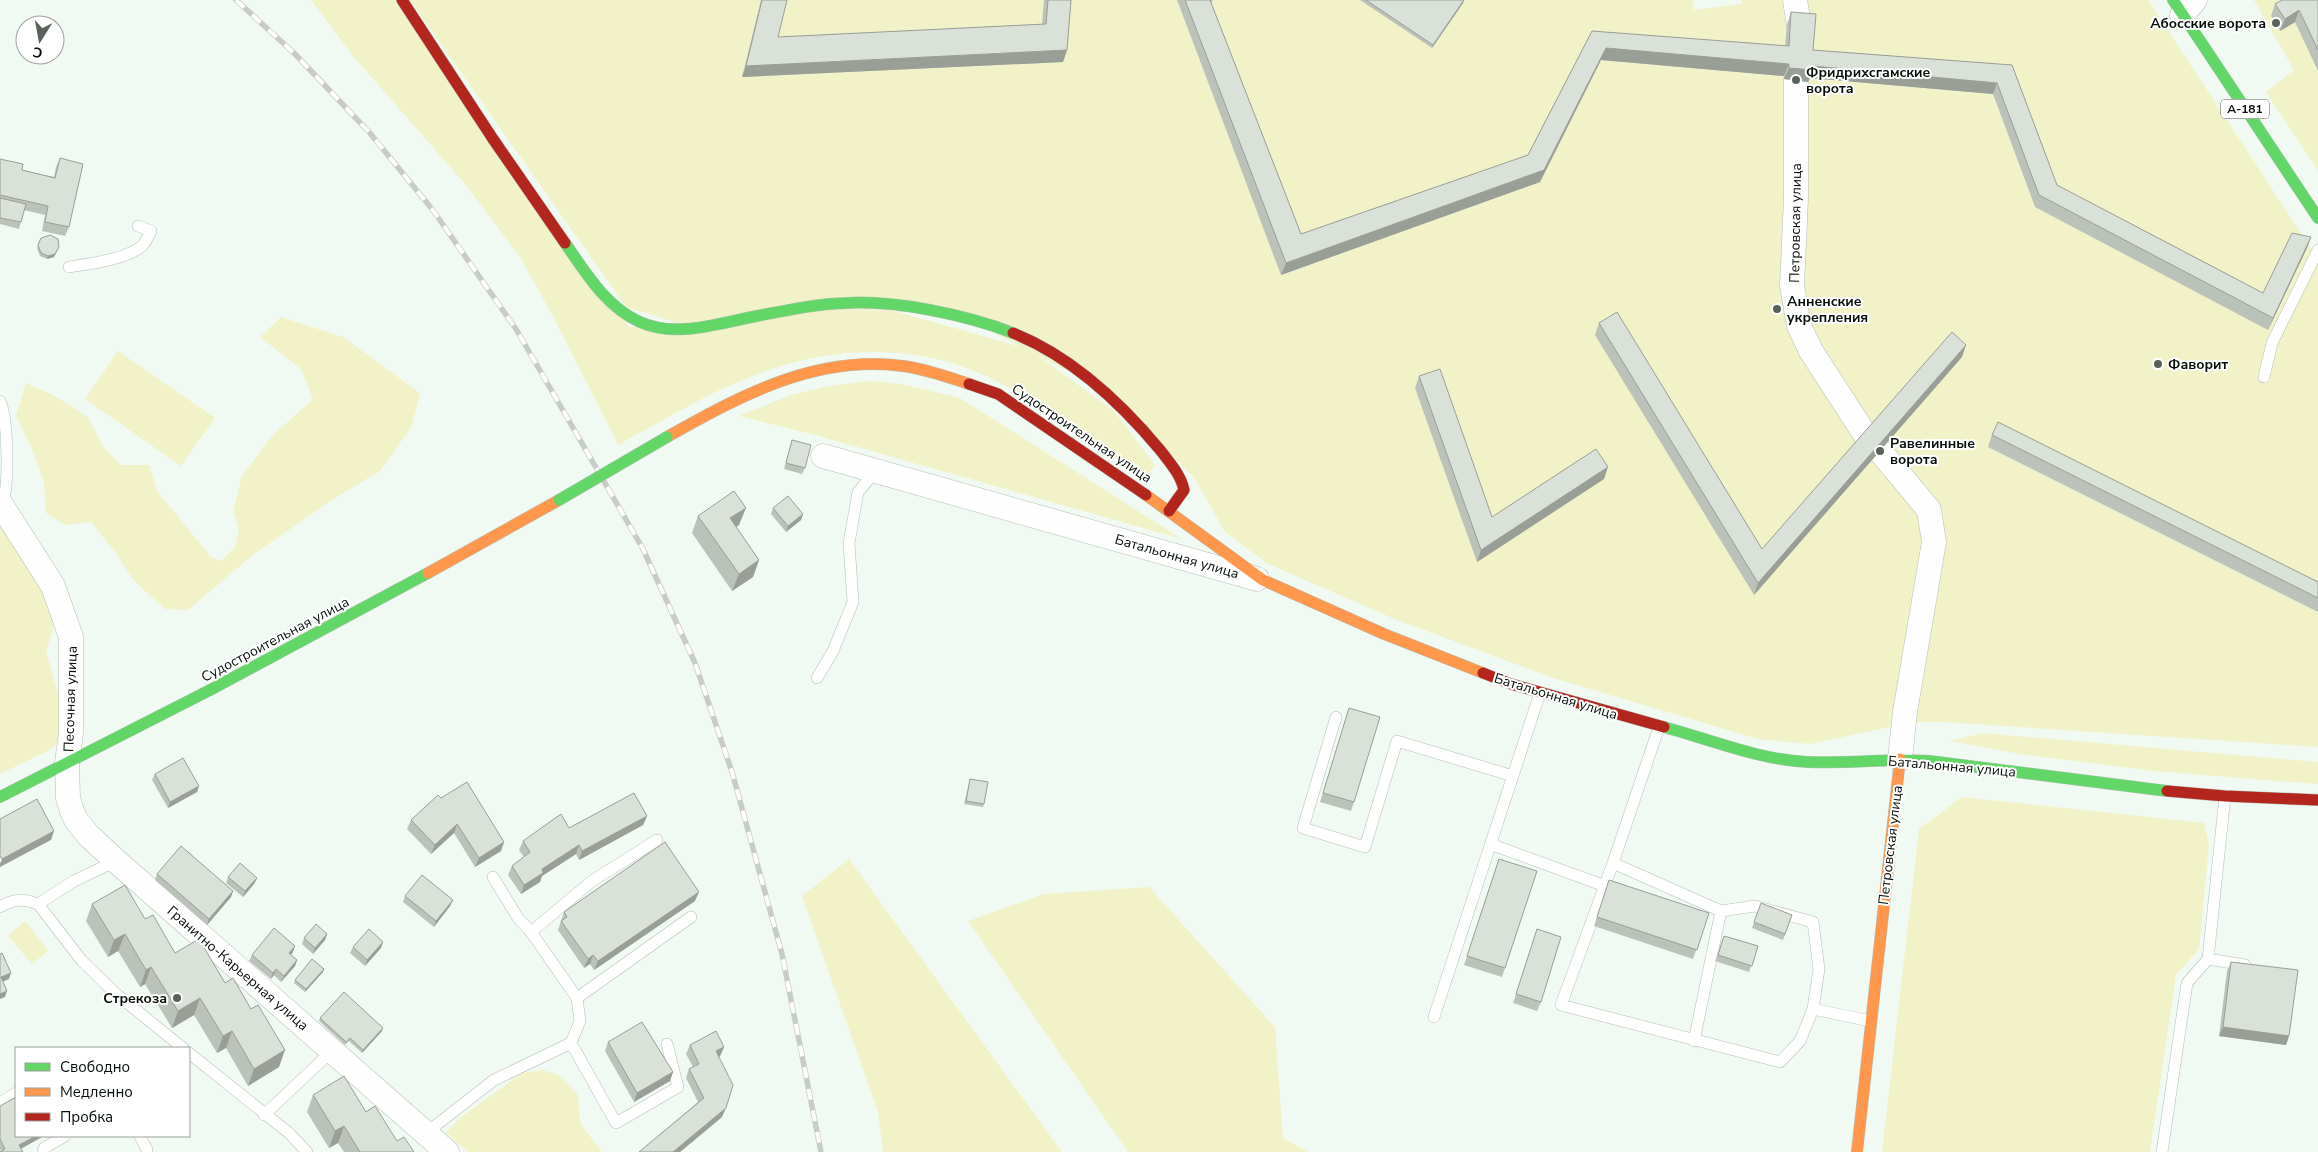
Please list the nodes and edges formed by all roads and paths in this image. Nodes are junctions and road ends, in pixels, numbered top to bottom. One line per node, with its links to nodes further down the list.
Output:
1 (402, 0): 15 (street)
2 (1795, 0): 4 (street)
3 (2183, 5): 6 (street, А-181)
4 (1799, 25)
5 (1796, 80): 21 (street, Петровская улица)
6 (2318, 218)
7 (138, 226): 9 (lane)
8 (2318, 250): 10 (lane)
9 (69, 267)
10 (2264, 377)
11 (0, 400): 14 (lane)
12 (823, 456): 13 (street, Батальонная улица)
13 (876, 471): 16 (street, Батальонная улица); 17 (lane)
14 (1, 505): 22 (street, Песочная улица)
15 (1169, 512): 16 (street, Судостроительная улица); 22 (street, Судостроительная улица, bridge)
16 (1263, 580): 18 (street, Батальонная улица)
17 (817, 678)
18 (1540, 694): 20 (street, Батальонная улица); 23 (lane)
19 (1336, 717): 23 (lane)
20 (1659, 727): 21 (street, Батальонная улица); 30 (lane)
21 (1900, 759): 24 (street, Батальонная улица); 43 (street, Петровская улица)
22 (67, 763): 25 (street, Судостроительная улица); 29 (street, Гранитно-Карьерная улица)
23 (1513, 776): 28 (lane)
24 (2226, 796): 26 (street, Батальонная улица); 38 (lane)
25 (0, 797)
26 (2318, 800)
27 (657, 840): 37 (lane)
28 (1490, 844): 32 (lane); 42 (lane)
29 (116, 861): 34 (lane); 48 (street, Гранитно-Карьерная улица)
30 (1613, 864): 32 (lane); 35 (lane)
31 (494, 877): 37 (lane)
32 (1605, 886): 44 (lane)
33 (1, 904): 34 (lane)
34 (38, 904): 47 (lane)
35 (1721, 911): 41 (lane); 44 (lane)
36 (691, 917): 40 (lane)
37 (531, 932): 40 (lane)
38 (2208, 959): 39 (lane); 61 (lane)
39 (2253, 966)
40 (577, 998): 45 (lane)
41 (1813, 1009): 43 (lane); 44 (lane)
42 (1434, 1017)
43 (1870, 1021): 60 (street, Петровская улица)
44 (1694, 1041)
45 (571, 1043): 46 (lane); 53 (lane)
46 (667, 1044)
47 (182, 1047)
48 (332, 1051): 52 (lane); 53 (street, Гранитно-Карьерная улица)
49 (190, 1054): 52 (lane)
50 (15, 1094): 51 (lane)
51 (0, 1103)
52 (264, 1114): 58 (lane)
53 (426, 1133): 59 (street, Гранитно-Карьерная улица)
54 (63, 1137): 57 (lane)
55 (140, 1137): 56 (lane)
56 (147, 1150)
57 (43, 1152)
58 (307, 1152)
59 (448, 1152)
60 (1857, 1152)
61 (2162, 1152)

